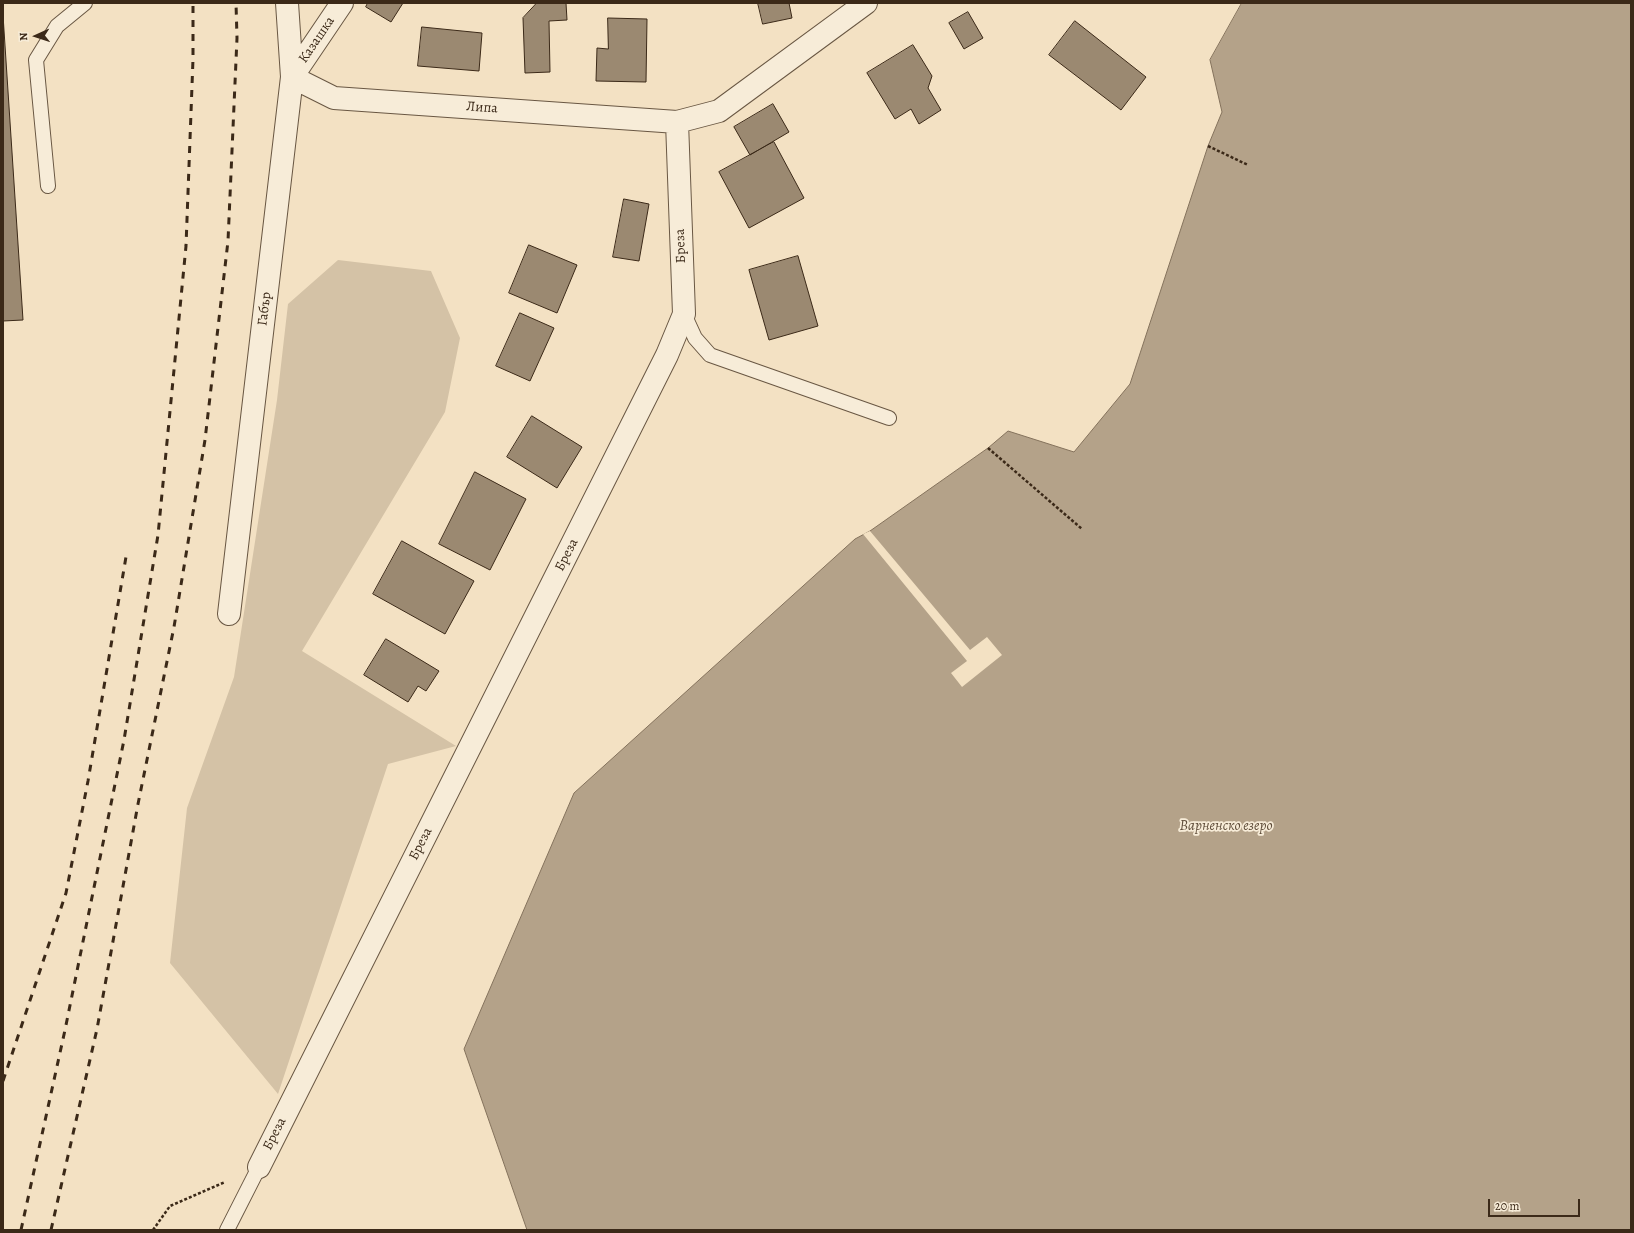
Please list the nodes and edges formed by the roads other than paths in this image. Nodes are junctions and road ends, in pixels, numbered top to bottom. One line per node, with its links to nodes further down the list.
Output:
1 (85, 3): 7 (lane)
2 (287, 3): 5 (street, Габър)
3 (342, 3): 5 (street, Казашка)
4 (866, 3): 6 (street)
5 (292, 77): 6 (street, Липа); 10 (street, Габър)
6 (677, 122): 8 (street, Бреза)
7 (48, 186)
8 (684, 314): 9 (lane); 11 (street, Бреза)
9 (889, 418)
10 (229, 614)
11 (258, 1167): 12 (lane)
12 (228, 1230)

